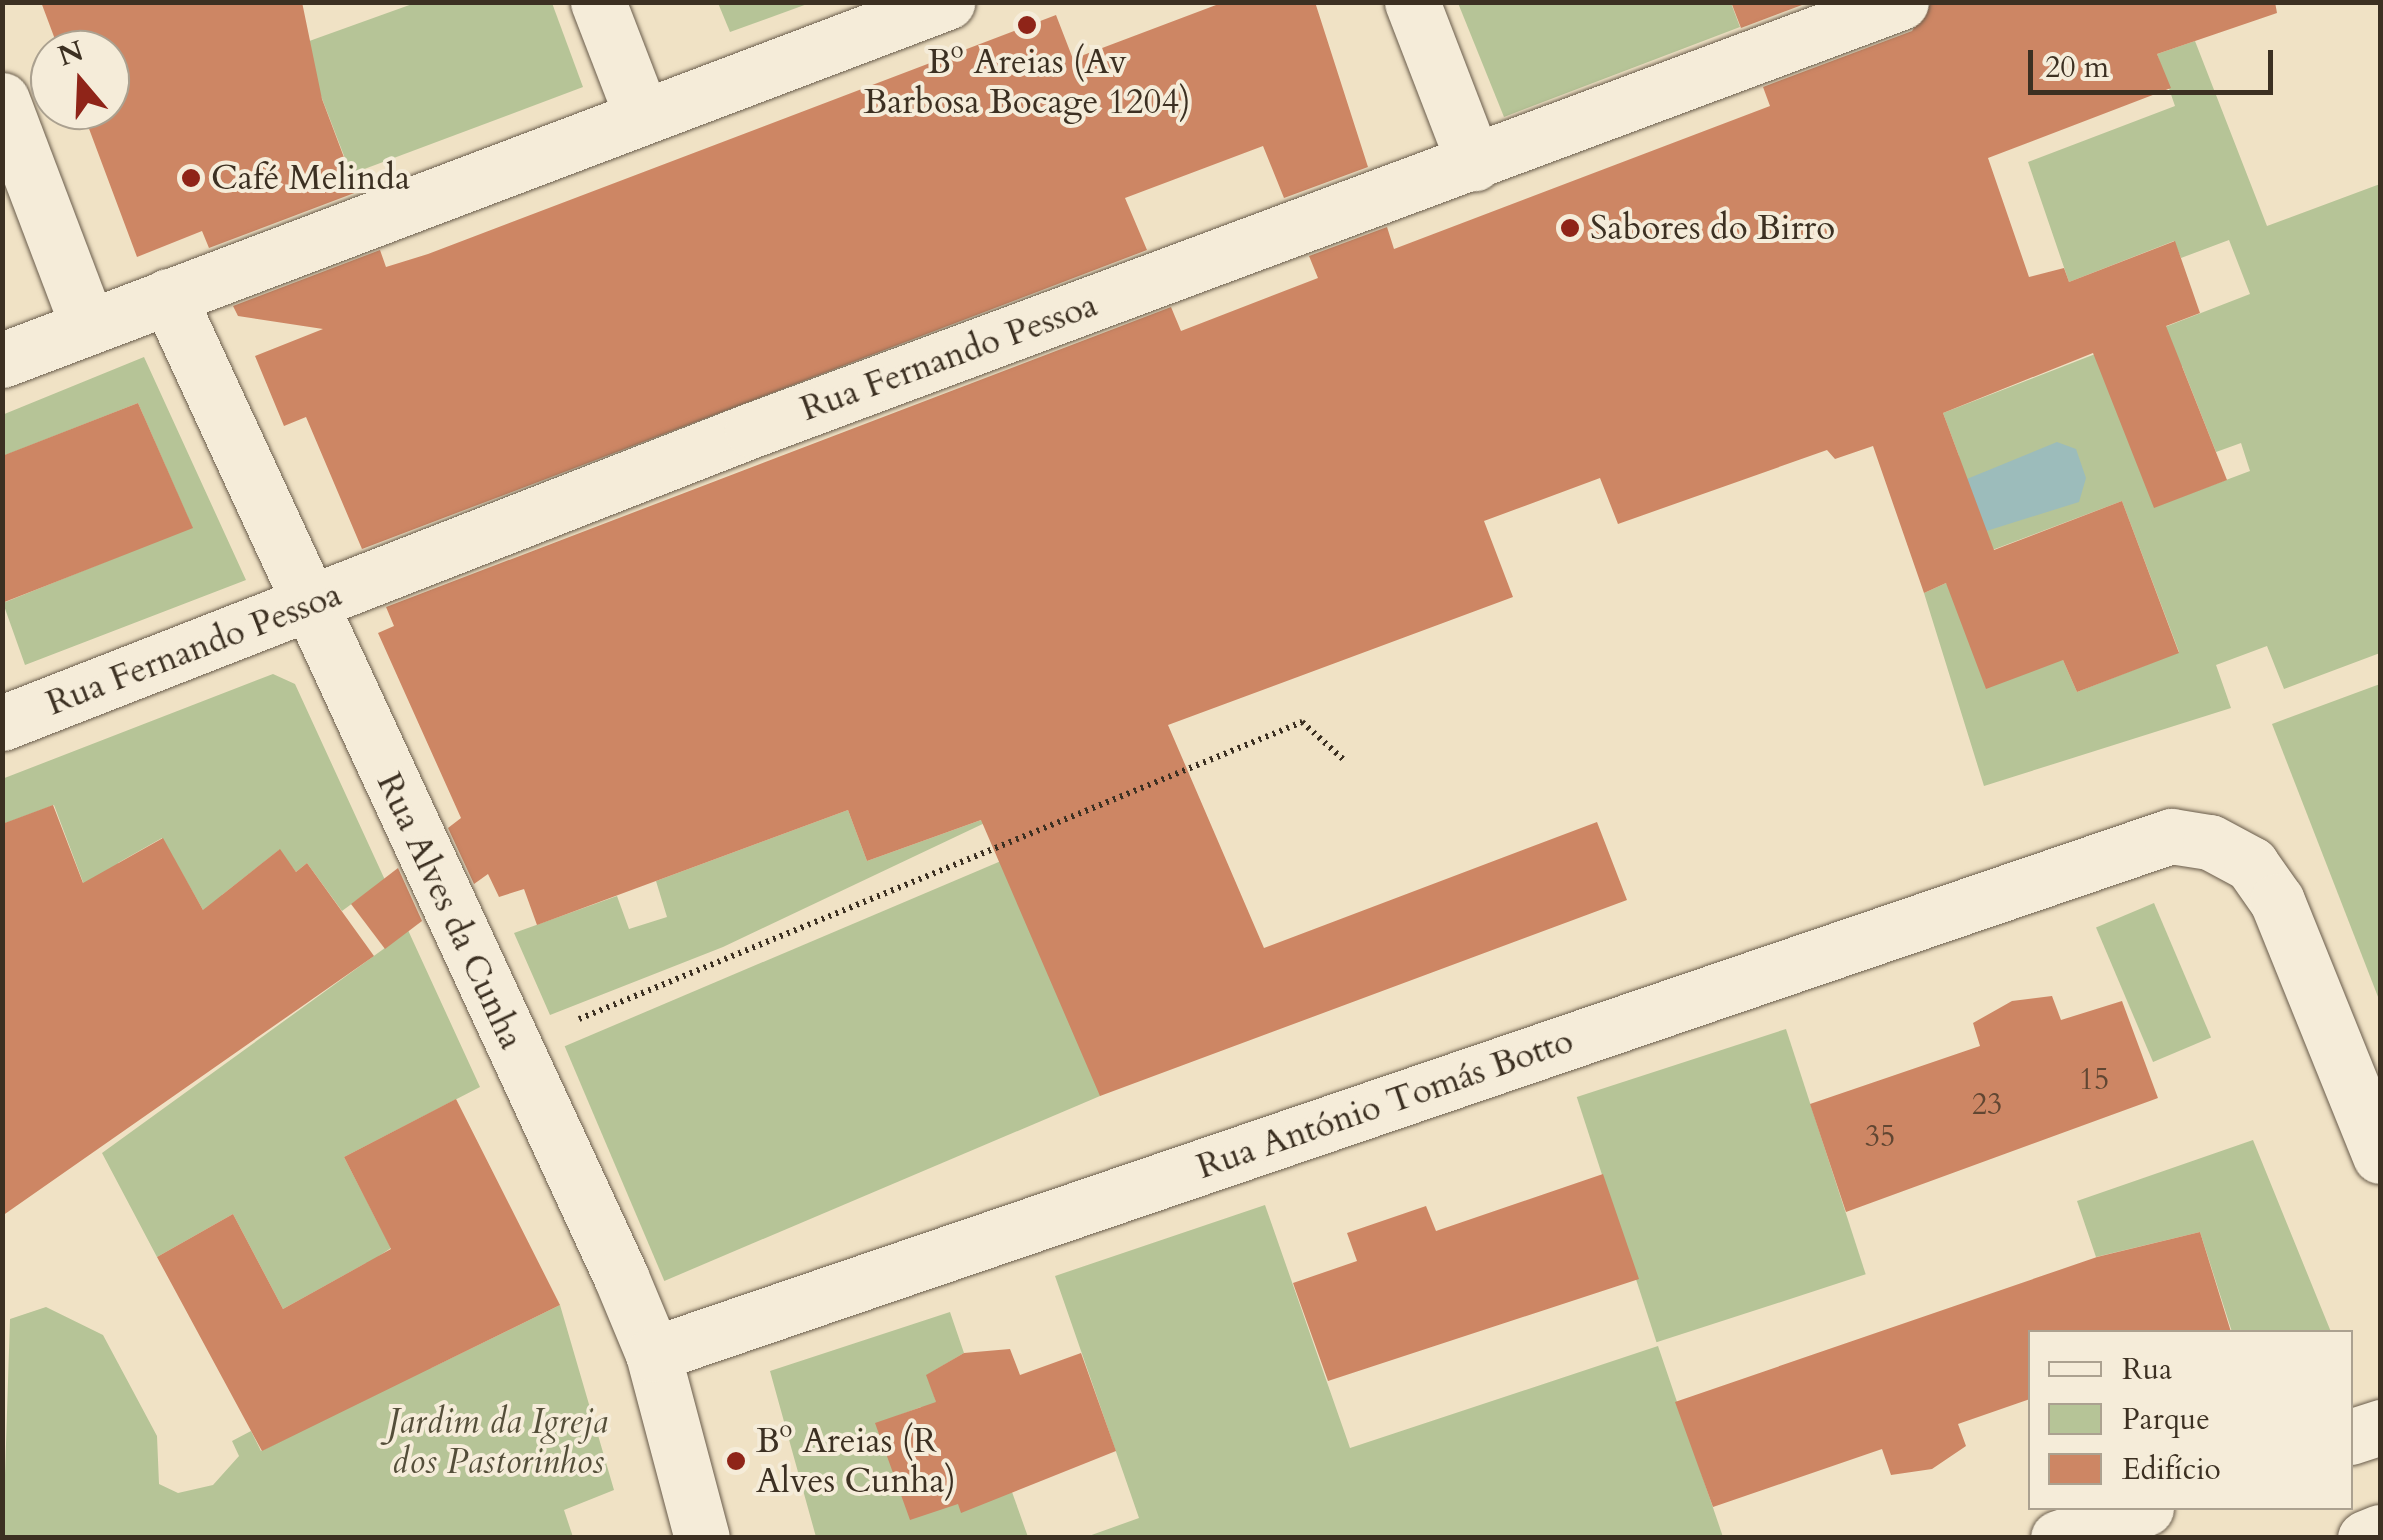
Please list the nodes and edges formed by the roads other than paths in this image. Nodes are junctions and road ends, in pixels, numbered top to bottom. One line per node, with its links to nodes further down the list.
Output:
1 (598, 2): 6 (street)
2 (947, 2): 6 (street)
3 (1412, 2): 7 (street)
4 (1901, 2): 7 (street, Rua Fernando Pessoa)
5 (2, 100): 9 (street)
6 (642, 116): 8 (street)
7 (1474, 163): 11 (street, Rua Fernando Pessoa)
8 (168, 296): 9 (street); 11 (street, Rua Alves da Cunha)
9 (88, 326): 10 (street)
10 (2, 360)
11 (307, 605): 12 (street, Rua Fernando Pessoa); 14 (street, Rua Alves da Cunha)
12 (2, 723)
13 (2380, 1156): 14 (street, Rua António Tomás Botto)
14 (653, 1354): 19 (street, Rua Alves da Cunha)
15 (2380, 1427): 16 (street)
16 (2353, 1436)
17 (2140, 1510): 20 (street)
18 (2380, 1532): 21 (street)
19 (702, 1538)
20 (2058, 1538)
21 (2364, 1538)

